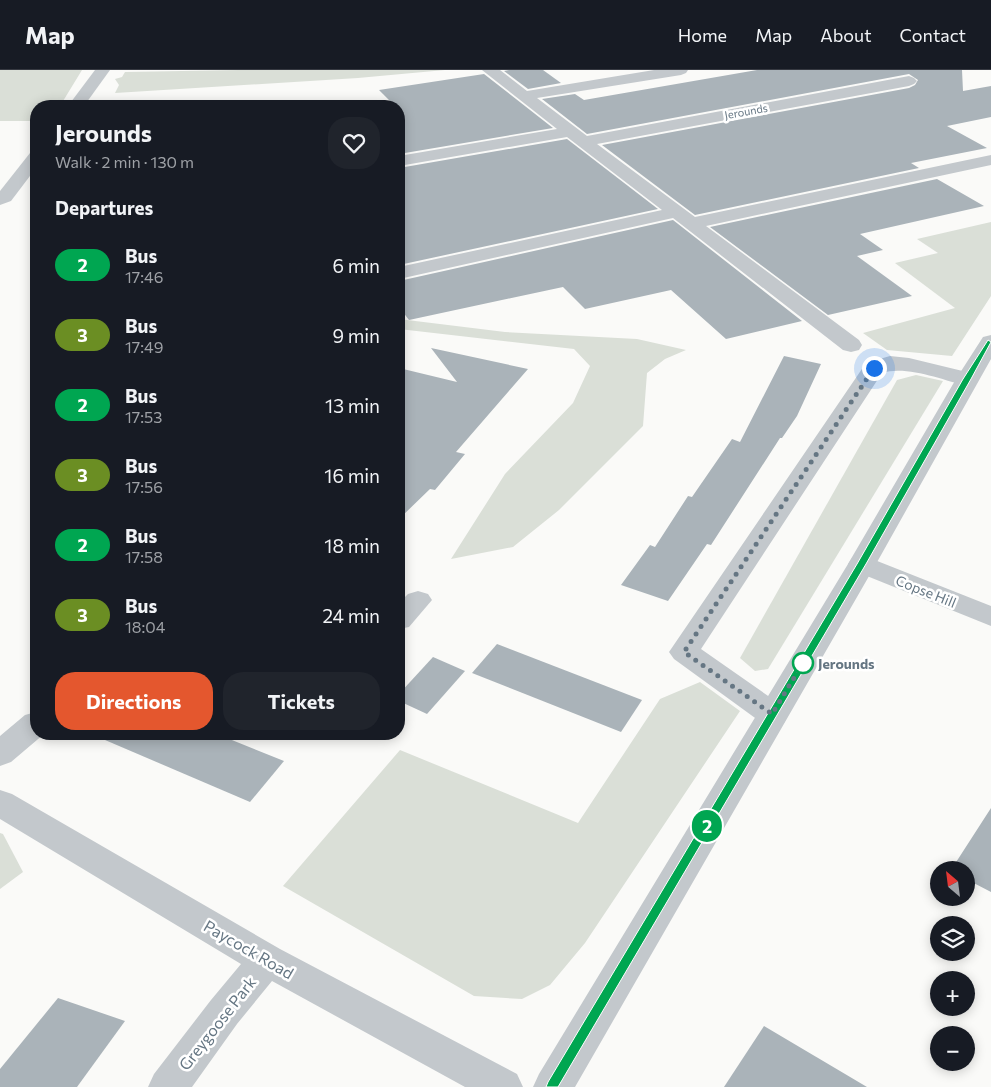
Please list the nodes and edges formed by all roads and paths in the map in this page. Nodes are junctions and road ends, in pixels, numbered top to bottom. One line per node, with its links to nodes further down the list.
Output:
1 (103, 70): 6 (street)
2 (490, 70): 5 (street)
3 (680, 70): 5 (street)
4 (909, 81): 7 (street, Jerounds)
5 (524, 96): 7 (street)
6 (80, 100)
7 (577, 136): 8 (street, Jerounds); 12 (street)
8 (405, 160)
9 (991, 160): 12 (street)
10 (30, 164): 11 (street)
11 (2, 198)
12 (685, 218): 13 (street); 15 (street)
13 (405, 271)
14 (991, 342): 16 (street)
15 (851, 345)
16 (967, 379): 17 (street); 19 (street)
17 (862, 564): 18 (street, Copse Hill); 19 (street)
18 (991, 617)
19 (772, 714): 26 (street)
20 (30, 728): 21 (street)
21 (0, 754)
22 (0, 803): 23 (street, Paycock Road)
23 (267, 960): 24 (street, Greygoose Park); 25 (street, Paycock Road)
24 (168, 1087)
25 (503, 1087)
26 (553, 1087)

